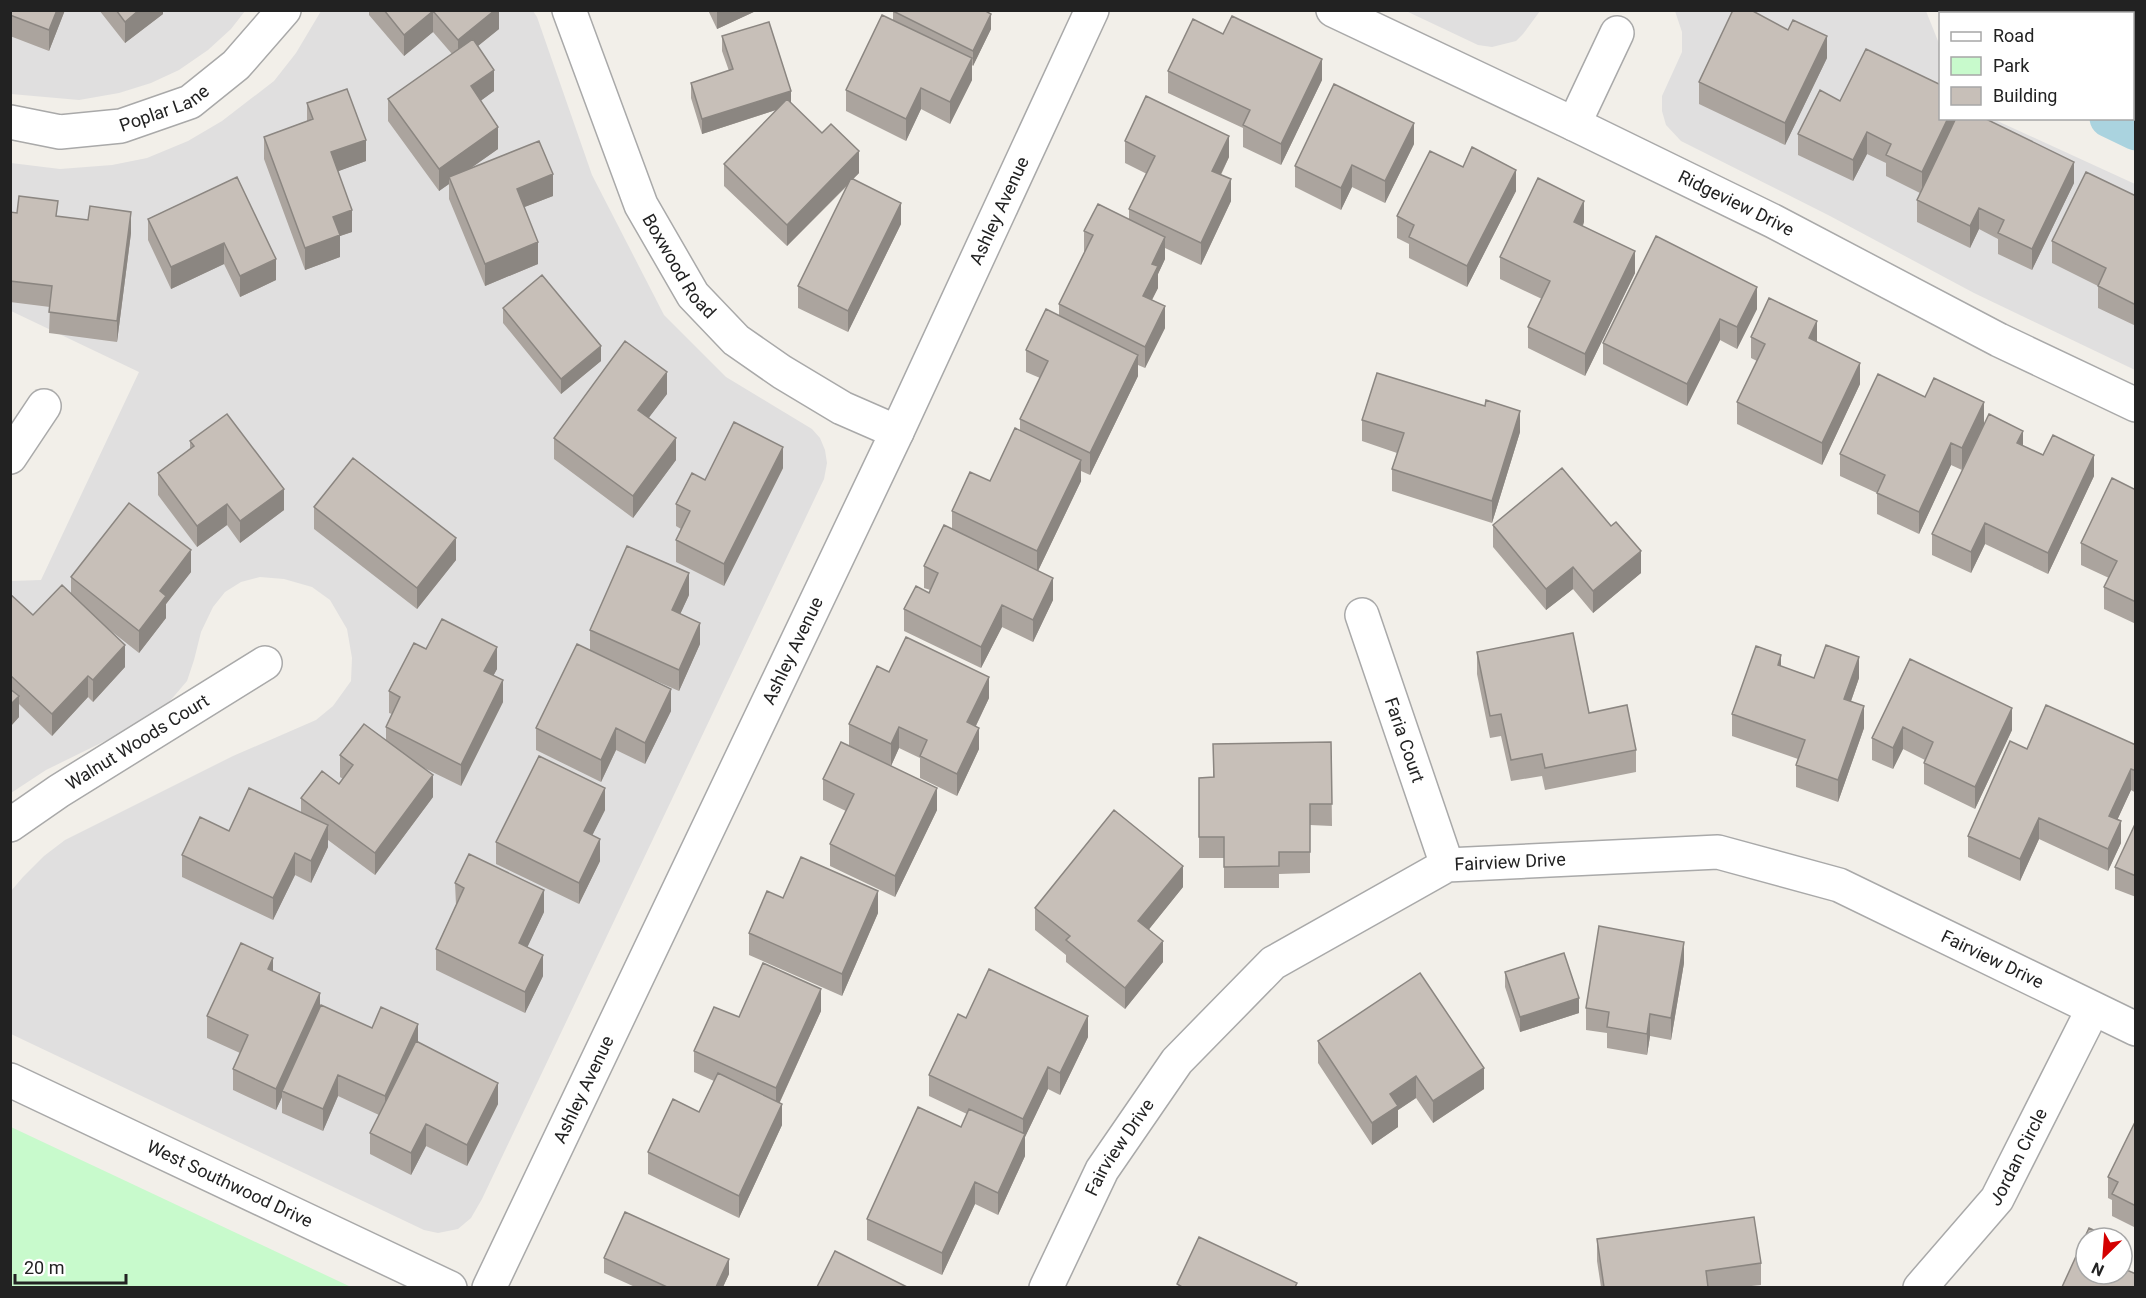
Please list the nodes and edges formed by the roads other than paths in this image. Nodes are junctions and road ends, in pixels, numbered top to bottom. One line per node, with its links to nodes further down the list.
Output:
1 (284, 10): 6 (street, Poplar Lane)
2 (569, 10): 10 (street, Boxwood Road)
3 (1092, 10): 10 (street, Ashley Avenue)
4 (1333, 10): 7 (street, Ridgeview Drive)
5 (1617, 33): 7 (street)
6 (10, 122)
7 (1574, 124): 8 (street, Ridgeview Drive)
8 (2136, 405)
9 (44, 406): 11 (street)
10 (897, 432): 20 (street, Ashley Avenue)
11 (10, 457)
12 (1362, 615): 15 (street, Faria Court)
13 (265, 663): 14 (street, Walnut Woods Court)
14 (10, 825)
15 (1447, 865): 16 (street, Fairview Drive); 21 (street, Fairview Drive)
16 (2093, 1009): 17 (street, Fairview Drive); 22 (street, Jordan Circle)
17 (2136, 1029)
18 (10, 1080): 19 (street, West Southwood Drive)
19 (450, 1287)
20 (489, 1287)
21 (1047, 1287)
22 (1920, 1287)

